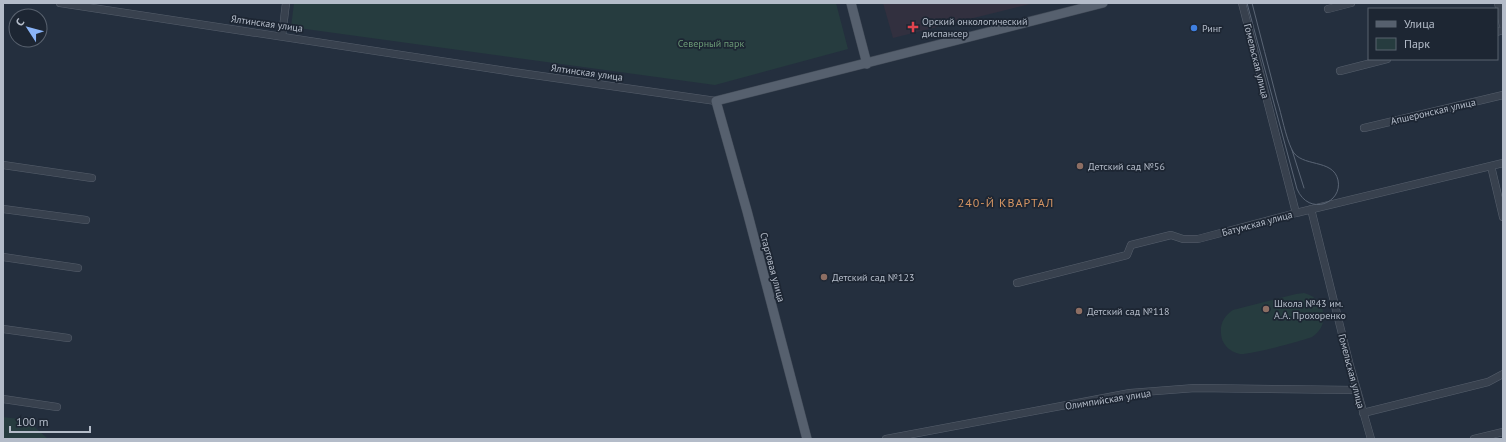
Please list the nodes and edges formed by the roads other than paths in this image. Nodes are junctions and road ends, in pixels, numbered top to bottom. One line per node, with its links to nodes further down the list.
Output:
1 (60, 3): 10 (street, Ялтинская улица)
2 (286, 3): 10 (street)
3 (851, 3): 12 (main road)
4 (1103, 3): 12 (main road, Ялтинская улица)
5 (1242, 3): 23 (street, Гомельская улица)
6 (1351, 3): 8 (street)
7 (1498, 3): 9 (street)
8 (1328, 9)
9 (1503, 25)
10 (282, 36): 15 (street, Ялтинская улица)
11 (1383, 60): 13 (street)
12 (867, 64): 15 (main road, Ялтинская улица)
13 (1340, 71)
14 (1503, 95): 16 (street, Апшеронская улица)
15 (716, 101): 37 (main road, Стартовая улица)
16 (1364, 128)
17 (1503, 163): 19 (street, Батумская улица)
18 (3, 165): 20 (street)
19 (1491, 166): 22 (street, Батумская улица); 24 (street)
20 (92, 178)
21 (3, 208): 25 (street)
22 (1311, 209): 23 (street, Батумская улица); 32 (street, Гомельская улица)
23 (1296, 213): 28 (street, Батумская улица)
24 (1503, 218)
25 (86, 220)
26 (3, 257): 27 (street)
27 (78, 268)
28 (1017, 284)
29 (3, 329): 30 (street)
30 (68, 338)
31 (1503, 374): 35 (street)
32 (1357, 390): 35 (street, Гомельская улица); 38 (street, Олимпийская улица)
33 (3, 399): 34 (street)
34 (57, 407)
35 (1363, 413): 39 (street, Гомельская улица)
36 (1503, 432): 40 (street)
37 (807, 439)
38 (886, 439)
39 (1371, 439)
40 (1474, 439)

